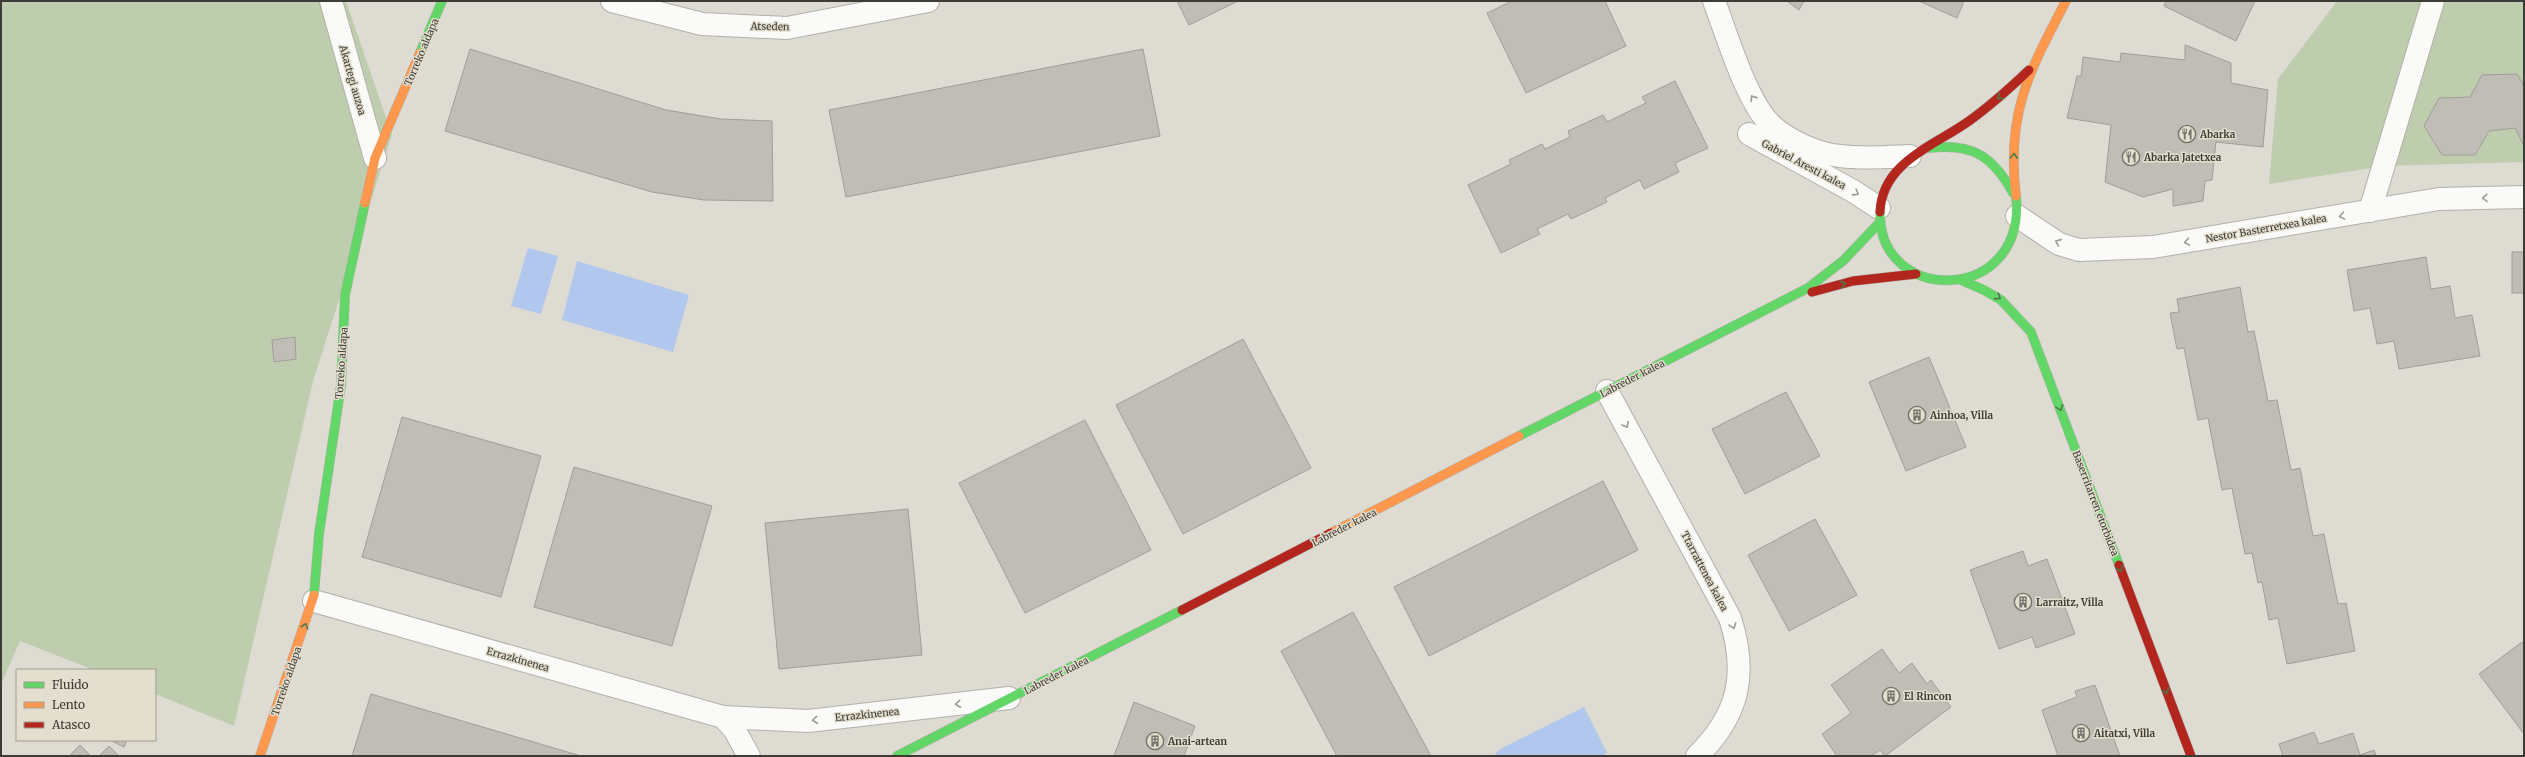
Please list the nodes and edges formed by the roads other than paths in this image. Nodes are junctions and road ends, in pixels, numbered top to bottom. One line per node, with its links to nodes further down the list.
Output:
1 (331, 1): 11 (street, Akartegi auzoa)
2 (442, 1): 11 (street, Torreko aldapa)
3 (612, 1): 4 (street, Atseden)
4 (928, 1)
5 (1714, 1): 9 (street, Gabriel Aresti kalea, one-way to 5)
6 (2066, 1): 8 (street, Baserritarren etorbidea)
7 (2434, 1): 14 (street)
8 (2028, 70): 10 (street, Baserritarren etorbidea, one-way to 10); 12 (street, Baserritarren etorbidea, one-way to 8)
9 (1769, 123): 10 (street, Gabriel Aresti kalea); 15 (street, Gabriel Aresti kalea, one-way to 15)
10 (1919, 152): 12 (street, Baserritarren etorbidea); 15 (street, Baserritarren etorbidea)
11 (375, 158): 21 (street, Torreko aldapa)
12 (2014, 195): 16 (street, Baserritarren etorbidea)
13 (2524, 197): 14 (street, Nestor Basterretxea kalea, one-way to 14)
14 (2370, 211): 16 (street, Nestor Basterretxea kalea, one-way to 16)
15 (1879, 215): 17 (street, Baserritarren etorbidea); 19 (street, Labreder kalea)
16 (2017, 216): 18 (street, Baserritarren etorbidea)
17 (1916, 274): 18 (street, Baserritarren etorbidea); 19 (street, Labreder kalea, one-way to 17)
18 (1963, 281): 28 (street, Baserritarren etorbidea, one-way to 28)
19 (1792, 298): 20 (street, Labreder kalea)
20 (1607, 391): 22 (street, Labreder kalea); 27 (street, Ttarrattenea kalea, one-way to 27)
21 (314, 600): 23 (street, Errazkinenea); 24 (street, Torreko aldapa, one-way to 21)
22 (1011, 698): 23 (street, Errazkinenea, one-way to 23); 26 (street, Labreder kalea)
23 (723, 717): 25 (street)
24 (260, 756)
25 (750, 756)
26 (897, 756)
27 (1697, 756)
28 (2191, 756)

